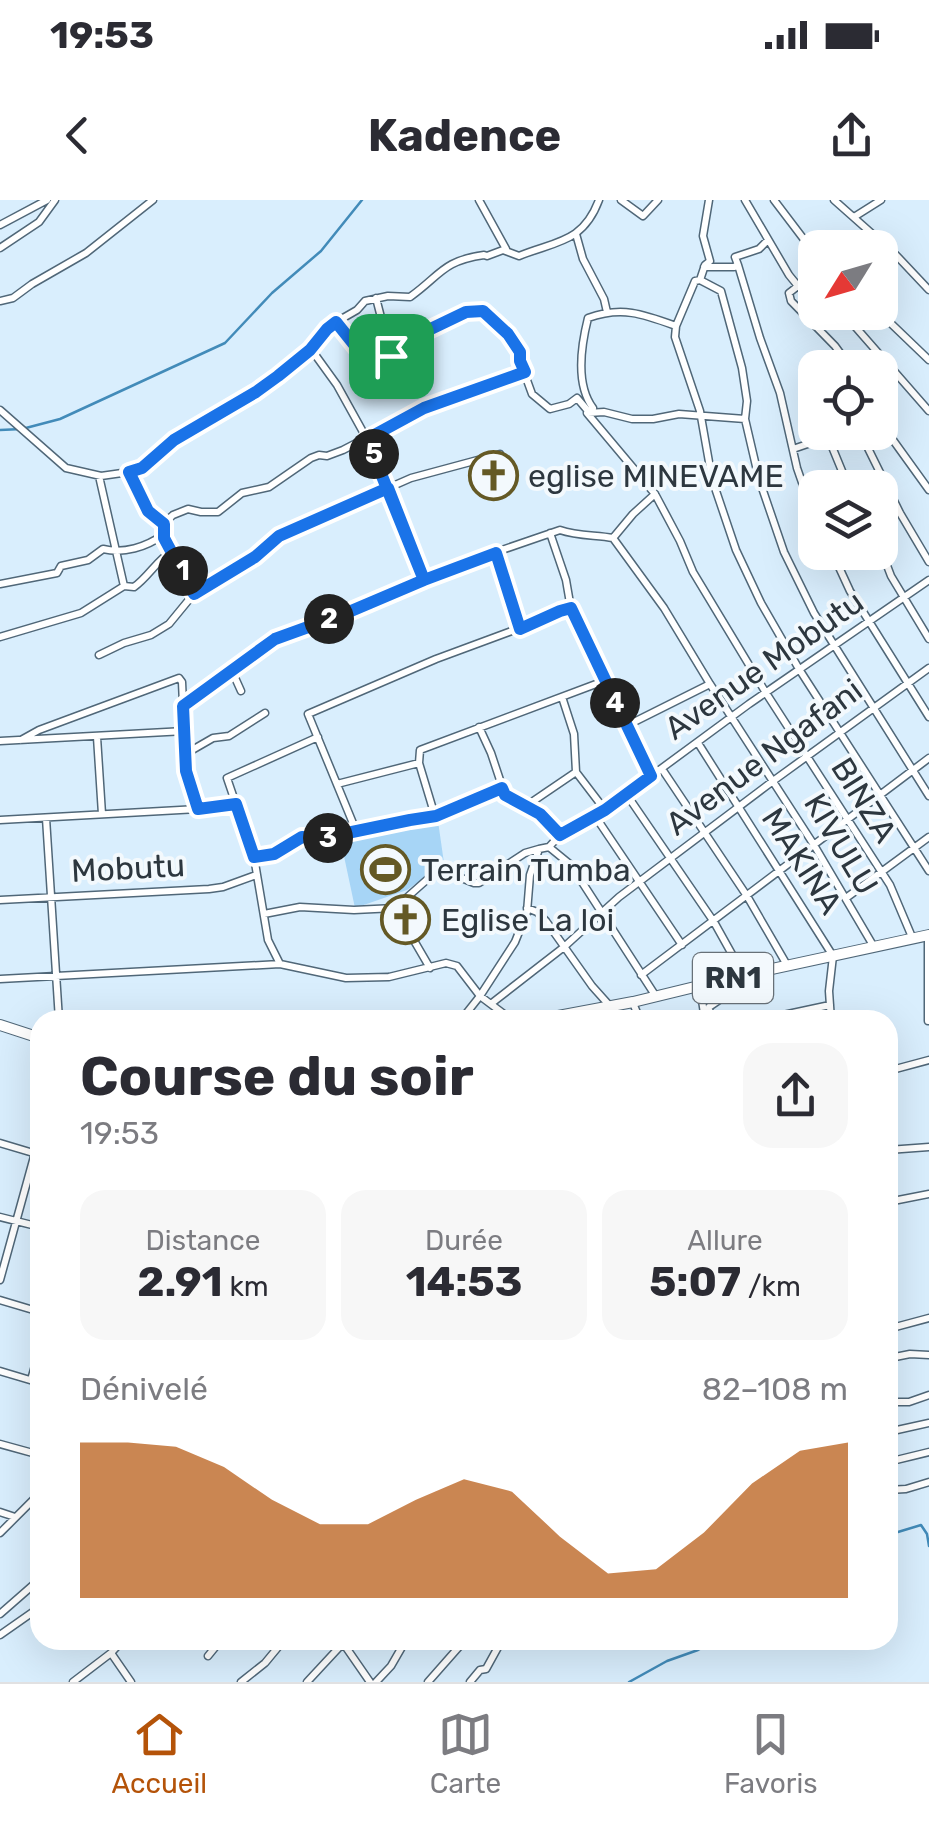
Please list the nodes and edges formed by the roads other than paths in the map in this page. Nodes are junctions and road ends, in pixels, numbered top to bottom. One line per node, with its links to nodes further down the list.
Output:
1 (47, 200): 14 (street)
2 (56, 200): 18 (street)
3 (154, 200): 28 (street)
4 (479, 200): 19 (street)
5 (599, 200): 16 (street)
6 (621, 200): 7 (street)
7 (658, 200)
8 (708, 200): 21 (street)
9 (746, 200): 17 (street)
10 (774, 200): 15 (street)
11 (834, 200): 13 (street)
12 (881, 200): 13 (street)
13 (854, 217): 26 (street)
14 (0, 225)
15 (798, 232)
16 (576, 234): 19 (street); 30 (street)
17 (768, 240): 20 (street); 25 (street)
18 (0, 248)
19 (507, 250): 27 (street)
20 (738, 265): 22 (street); 24 (street)
21 (704, 267): 22 (street); 23 (street)
22 (725, 268): 24 (street)
23 (700, 280): 32 (street); 44 (street)
24 (742, 280): 48 (street)
25 (798, 286): 29 (street)
26 (929, 290)
27 (376, 298): 31 (street); 38 (street)
28 (0, 301)
29 (798, 308)
30 (606, 312): 32 (street); 40 (street)
31 (336, 322): 36 (street); 38 (street)
32 (676, 326): 43 (street)
33 (820, 330): 37 (street)
34 (858, 330): 42 (street)
35 (898, 330): 39 (street)
36 (311, 349): 45 (street); 52 (street)
37 (836, 350)
38 (391, 356): 40 (street)
39 (929, 360)
40 (525, 372): 45 (street)
41 (0, 410): 54 (street)
42 (929, 411)
43 (701, 417): 44 (street); 58 (street, BINZA); 83 (street)
44 (745, 419): 80 (street)
45 (367, 439): 56 (street); 59 (street)
46 (798, 447): 48 (street)
47 (898, 447): 55 (street)
48 (793, 449): 51 (street)
49 (869, 450): 66 (street)
50 (500, 454): 56 (street)
51 (800, 470)
52 (129, 472): 54 (street); 59 (street)
53 (929, 473): 55 (street)
54 (99, 476): 64 (street)
55 (922, 481): 57 (street)
56 (388, 488): 69 (street); 73 (street)
57 (929, 490)
58 (655, 494): 62 (street); 89 (street, BINZA)
59 (164, 524): 61 (street)
60 (550, 533): 62 (street); 65 (street); 75 (street)
61 (163, 535): 63 (street); 64 (street)
62 (612, 538): 87 (street, KIVULU)
63 (172, 551): 72 (street); 73 (street)
64 (116, 552): 71 (street); 72 (street)
65 (496, 553): 69 (street); 77 (street)
66 (929, 562)
67 (841, 570): 76 (street)
68 (889, 570): 74 (street)
69 (424, 580): 84 (street)
70 (929, 580): 74 (street, Avenue Mobutu)
71 (0, 584)
72 (124, 586): 78 (street)
73 (194, 594): 81 (street)
74 (903, 598): 76 (street, Avenue Mobutu); 79 (street)
75 (571, 608): 77 (street); 85 (street)
76 (868, 621): 80 (street, Avenue Mobutu); 86 (street)
77 (520, 629): 101 (street)
78 (0, 637)
79 (929, 639)
80 (833, 645): 83 (street, Avenue Mobutu); 92 (street)
81 (99, 655)
82 (929, 668): 86 (street, Avenue Ngafani)
83 (799, 669): 89 (street, Avenue Mobutu); 99 (street)
84 (232, 671): 88 (street); 91 (street)
85 (604, 682): 90 (street); 96 (street)
86 (906, 683): 92 (street, Avenue Ngafani); 95 (street)
87 (710, 684): 94 (street, KIVULU); 96 (street)
88 (241, 691)
89 (766, 694): 94 (street, Avenue Mobutu); 106 (street, BINZA)
90 (562, 697): 97 (street); 111 (street)
91 (183, 706): 98 (street); 102 (street)
92 (874, 706): 99 (street, Avenue Ngafani); 110 (street)
93 (265, 714): 105 (street)
94 (732, 716): 104 (street, Avenue Mobutu); 113 (street, KIVULU)
95 (929, 717)
96 (626, 726): 112 (street)
97 (479, 727): 108 (street); 115 (street)
98 (184, 731): 100 (street); 105 (street)
99 (841, 732): 106 (street, Avenue Ngafani); 117 (street)
100 (97, 736): 102 (street); 124 (street)
101 (318, 736): 114 (street); 119 (street)
102 (21, 740): 103 (street)
103 (0, 742)
104 (698, 743): 109 (street, Avenue Mobutu); 121 (street, MAKINA)
105 (187, 753): 122 (street)
106 (808, 757): 113 (street, Avenue Ngafani); 129 (street, BINZA)
107 (929, 758): 110 (street)
108 (420, 763): 114 (street); 125 (street)
109 (662, 769): 112 (street, Avenue Mobutu); 130 (street)
110 (914, 770): 117 (street); 118 (street)
111 (576, 772): 120 (street); 123 (street)
112 (651, 776): 116 (street, Avenue Mobutu)
113 (773, 781): 121 (street, Avenue Ngafani); 135 (street, KIVULU)
114 (338, 784): 131 (street)
115 (502, 788): 120 (street); 125 (street)
116 (627, 795): 123 (street, Avenue Mobutu); 139 (street)
117 (879, 796): 129 (street); 136 (street)
118 (929, 796)
119 (236, 804): 122 (street); 138 (street)
120 (526, 806): 132 (street)
121 (738, 808): 130 (street, Avenue Ngafani); 140 (street, MAKINA)
122 (198, 809): 124 (street)
123 (605, 810): 126 (street, Avenue Mobutu)
124 (102, 814): 127 (street)
125 (436, 816): 131 (street)
126 (594, 816): 132 (street, Avenue Mobutu); 144 (street)
127 (46, 818): 128 (street); 146 (street)
128 (0, 820)
129 (847, 820): 135 (street); 142 (street, BINZA)
130 (704, 832): 139 (street, Avenue Ngafani); 145 (street)
131 (356, 833): 138 (street)
132 (560, 835): 134 (street, Avenue Mobutu)
133 (929, 837): 136 (street)
134 (549, 846): 137 (street, Avenue Mobutu); 151 (street)
135 (814, 846): 140 (street); 147 (street, KIVULU)
136 (914, 847): 141 (street); 142 (street)
137 (540, 849): 149 (street, Avenue Mobutu); 150 (street)
138 (254, 857): 143 (street)
139 (672, 857): 144 (street, Avenue Ngafani); 153 (street)
140 (780, 871): 145 (street); 159 (street, MAKINA)
141 (929, 871)
142 (882, 874): 147 (street); 155 (street, BINZA)
143 (256, 876): 146 (street, Mobutu); 152 (street)
144 (640, 883): 151 (street, Avenue Ngafani); 156 (street)
145 (748, 896): 153 (street); 161 (street)
146 (50, 897): 148 (street, Mobutu); 165 (street)
147 (846, 898): 158 (street, KIVULU)
148 (0, 900)
149 (394, 908): 152 (street); 162 (street)
150 (528, 908): 157 (street); 170 (street)
151 (602, 913): 157 (street, Avenue Ngafani); 163 (street)
152 (264, 914): 160 (street)
153 (714, 922): 156 (street); 164 (street)
154 (928, 935): 155 (highway, RN1); 184 (street)
155 (912, 937): 158 (highway, RN1)
156 (682, 944): 163 (street)
157 (564, 946): 172 (street, Avenue Ngafani); 173 (street)
158 (874, 948): 159 (highway, RN1)
159 (833, 956): 161 (highway, RN1); 174 (street)
160 (280, 964): 162 (street); 165 (street)
161 (788, 966): 164 (highway, RN1)
162 (430, 968): 170 (street)
163 (641, 975): 169 (street)
164 (744, 975): 167 (highway, RN1)
165 (56, 976): 166 (street); 175 (street)
166 (0, 979)
167 (729, 979): 168 (highway, RN1); 181 (street)
168 (700, 986): 169 (highway, RN1); 180 (street)
169 (655, 995): 171 (highway, RN1)
170 (480, 996): 172 (street); 176 (street)
171 (633, 1002): 173 (highway, RN1); 179 (street)
172 (492, 1003): 177 (street)
173 (609, 1005): 178 (highway, RN1)
174 (830, 1006): 182 (street); 183 (street)
175 (58, 1010)
176 (469, 1010)
177 (500, 1010)
178 (585, 1010)
179 (636, 1010)
180 (705, 1010)
181 (708, 1010)
182 (816, 1010)
183 (830, 1010)
184 (928, 1021)
185 (0, 1024): 186 (highway)
186 (30, 1034)
187 (929, 1060): 188 (street)
188 (898, 1068)
189 (0, 1143): 192 (street)
190 (929, 1146): 191 (street)
191 (898, 1149)
192 (30, 1152)
193 (30, 1180): 197 (street)
194 (929, 1194): 195 (street)
195 (898, 1200)
196 (0, 1217): 197 (street)
197 (17, 1221): 198 (street); 199 (street)
198 (30, 1224)
199 (0, 1280)
200 (0, 1300): 201 (street)
201 (30, 1309)
202 (929, 1318): 203 (street)
203 (898, 1326)
204 (929, 1355): 205 (street)
205 (898, 1356)
206 (0, 1371): 207 (street)
207 (30, 1380)
208 (929, 1395): 209 (street)
209 (898, 1402)
210 (929, 1423): 211 (street)
211 (898, 1430)
212 (0, 1444): 214 (street)
213 (929, 1452): 215 (street)
214 (30, 1453)
215 (898, 1460)
216 (929, 1482): 217 (street)
217 (898, 1488)
218 (30, 1503): 220 (street)
219 (0, 1512): 220 (street)
220 (16, 1517): 221 (street)
221 (0, 1533)
222 (30, 1588): 223 (street)
223 (0, 1614)
224 (30, 1614): 225 (street)
225 (0, 1635)
226 (114, 1650): 234 (street)
227 (213, 1650): 235 (street)
228 (275, 1650): 238 (street)
229 (337, 1650): 239 (street)
230 (350, 1650): 240 (street)
231 (400, 1650): 240 (street)
232 (455, 1650): 241 (street)
233 (496, 1650): 242 (street)
234 (111, 1653): 236 (street); 237 (street)
235 (208, 1656)
236 (72, 1682)
237 (131, 1682)
238 (241, 1682)
239 (307, 1682)
240 (373, 1682)
241 (428, 1682)
242 (470, 1682)

